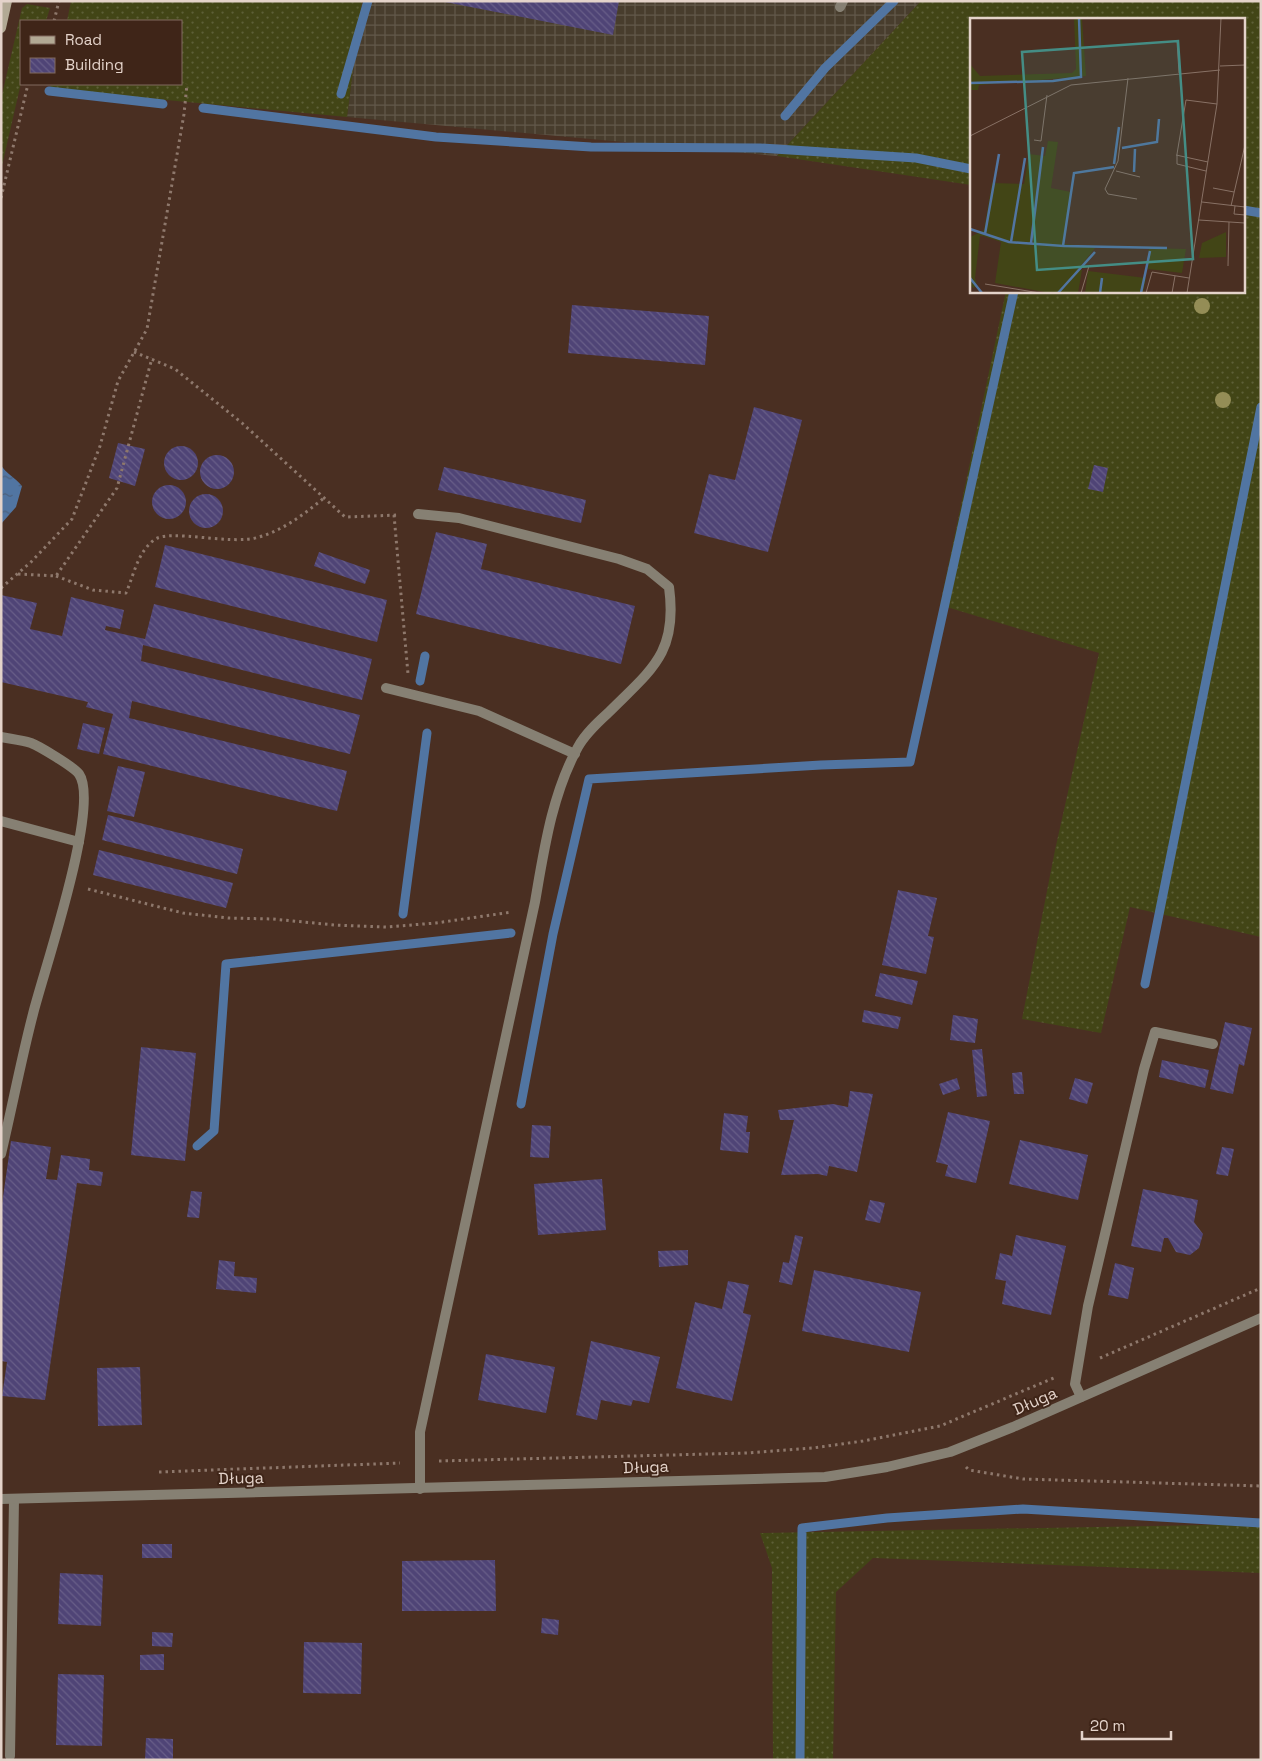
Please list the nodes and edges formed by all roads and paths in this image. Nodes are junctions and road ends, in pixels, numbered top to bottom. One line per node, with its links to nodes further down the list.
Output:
1 (7, 1): 4 (main road)
2 (59, 1): 3 (path)
3 (54, 20)
4 (1, 28)
5 (188, 84): 8 (path)
6 (28, 85): 7 (path)
7 (1, 198)
8 (134, 352): 9 (path); 13 (path)
9 (152, 358): 10 (path); 14 (path)
10 (324, 498): 12 (path); 14 (path)
11 (418, 514): 12 (path); 19 (street)
12 (394, 515): 17 (path)
13 (17, 574): 14 (path); 15 (path)
14 (56, 576)
15 (1, 588)
16 (386, 688): 17 (street)
17 (409, 694): 19 (street)
18 (1, 737): 21 (street)
19 (575, 754): 23 (street)
20 (1, 821): 21 (street)
21 (79, 842): 22 (street)
22 (69, 884): 23 (path); 25 (street)
23 (535, 902): 31 (street)
24 (1212, 1044): 28 (street)
25 (1, 1154)
26 (1261, 1288): 28 (path)
27 (1261, 1318): 29 (street, Długa)
28 (1078, 1368): 29 (street); 31 (path)
29 (1081, 1398): 30 (street, Długa)
30 (950, 1452): 33 (path); 34 (street, Długa)
31 (419, 1462): 32 (path); 34 (street)
32 (150, 1472)
33 (1261, 1486)
34 (420, 1489): 36 (street, Długa)
35 (1, 1499): 36 (street, Długa)
36 (14, 1499): 37 (street)
37 (10, 1756)

